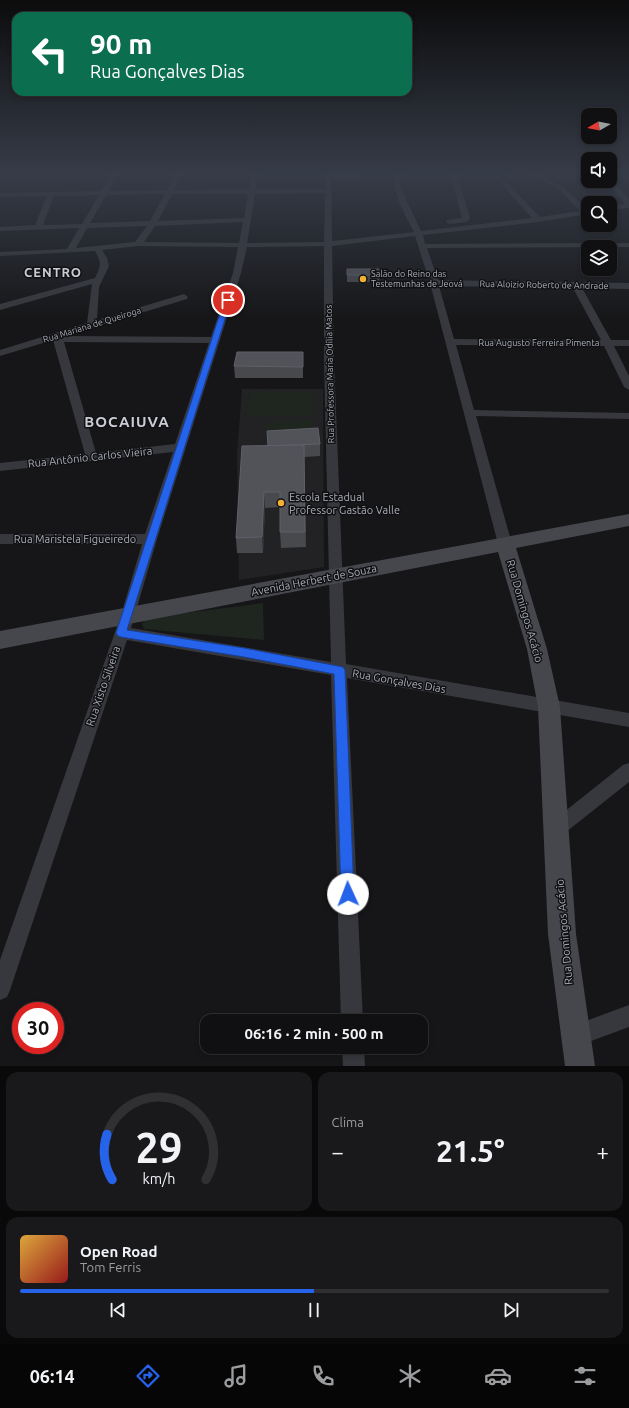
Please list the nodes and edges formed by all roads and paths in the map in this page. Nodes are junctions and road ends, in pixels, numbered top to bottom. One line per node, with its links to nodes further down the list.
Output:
1 (40, 222): 12 (street)
2 (88, 222): 11 (street)
3 (206, 222): 10 (street)
4 (247, 222): 17 (street, Rua Xisto Silveira)
5 (327, 222): 16 (street, Rua Professora Maria Odília Matos)
6 (415, 222): 13 (street, Rua Domingos Acácio)
7 (444, 222): 8 (street)
8 (448, 222)
9 (512, 222): 13 (street)
10 (153, 224): 11 (street); 15 (street)
11 (86, 226): 12 (street); 21 (street)
12 (38, 228): 14 (street)
13 (418, 228): 16 (street); 19 (street, Rua Domingos Acácio)
14 (0, 229)
15 (138, 244): 17 (street); 20 (street)
16 (327, 244): 17 (street); 46 (street, Rua Professora Maria Odília Matos)
17 (243, 245): 31 (street, Rua Xisto Silveira)
18 (629, 245): 19 (street)
19 (422, 246): 24 (street, Rua Domingos Acácio)
20 (97, 248): 21 (street); 23 (street)
21 (70, 251): 22 (street)
22 (0, 254)
23 (98, 280): 28 (street); 29 (street)
24 (434, 283): 25 (street, Rua Aloizio Roberto de Andrade); 32 (street, Rua Domingos Acácio)
25 (576, 285): 26 (street, Rua Aloizio Roberto de Andrade); 33 (street)
26 (629, 286)
27 (184, 297): 29 (street, Rua Mariana de Queiroga)
28 (0, 307)
29 (92, 325): 30 (street, Rua Mariana de Queiroga)
30 (58, 338): 31 (street); 35 (street, Rua Mariana de Queiroga); 40 (street)
31 (214, 340): 39 (street, Rua Xisto Silveira)
32 (449, 342): 33 (street, Rua Augusto Ferreira Pimenta); 37 (street, Rua Domingos Acácio)
33 (608, 343): 34 (street, Rua Augusto Ferreira Pimenta); 36 (street)
34 (629, 343)
35 (0, 353)
36 (629, 387)
37 (469, 413): 38 (street); 45 (street, Rua Domingos Acácio)
38 (629, 416)
39 (180, 447): 40 (street, Rua Antônio Carlos Vieira); 43 (street, Rua Xisto Silveira)
40 (91, 456): 41 (street, Rua Antônio Carlos Vieira)
41 (0, 466)
42 (629, 520): 45 (street, Avenida Herbert de Souza)
43 (150, 538): 44 (street, Rua Maristela Figueiredo); 47 (street, Rua Xisto Silveira)
44 (0, 539)
45 (505, 544): 46 (street, Avenida Herbert de Souza); 50 (street, Rua Domingos Acácio)
46 (335, 576): 47 (street, Avenida Herbert de Souza); 49 (street, Rua Professora Maria Odília Matos)
47 (124, 624): 48 (street, Avenida Herbert de Souza); 49 (street, Rua Gonçalves Dias); 54 (street, Rua Xisto Silveira)
48 (0, 640)
49 (339, 670): 50 (street, Rua Gonçalves Dias); 55 (street, Rua Professora Maria Odília Matos)
50 (549, 707): 51 (street, Rua Gonçalves Dias); 53 (street, Rua Domingos Acácio)
51 (629, 720)
52 (629, 771): 53 (street)
53 (555, 830): 57 (street, Rua Domingos Acácio)
54 (0, 990)
55 (352, 1014)
56 (629, 1016): 57 (street)
57 (575, 1036): 60 (street, Rua Domingos Acácio)
58 (353, 1054): 59 (street)
59 (354, 1066)
60 (580, 1066)

